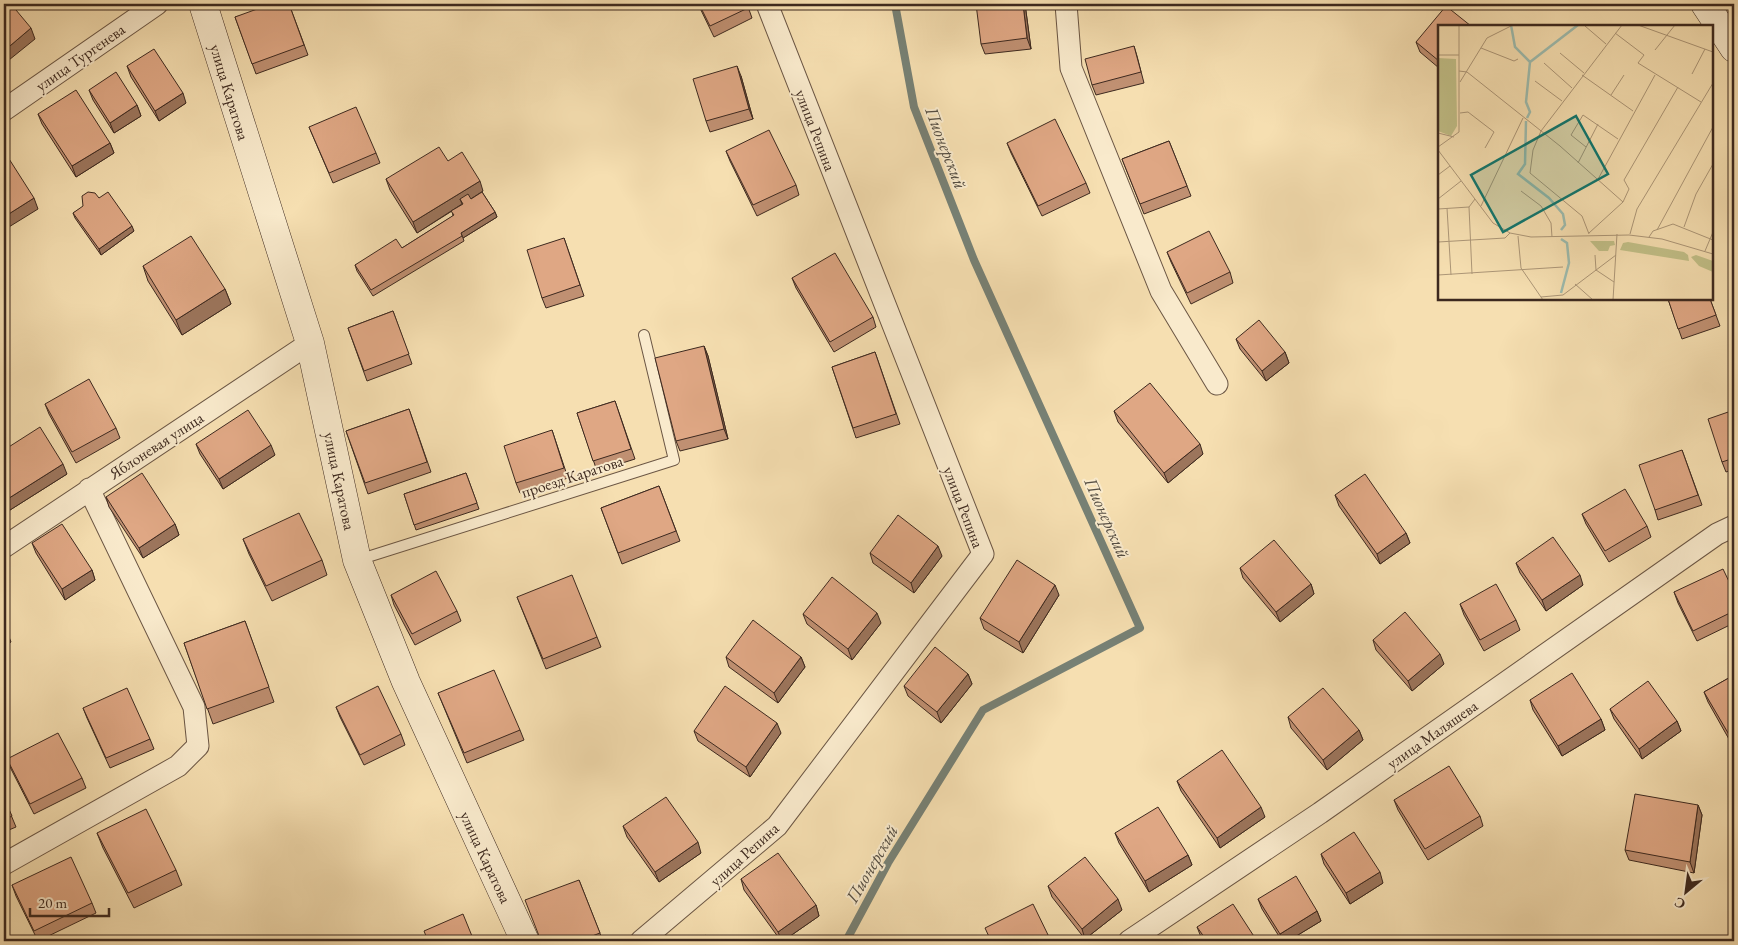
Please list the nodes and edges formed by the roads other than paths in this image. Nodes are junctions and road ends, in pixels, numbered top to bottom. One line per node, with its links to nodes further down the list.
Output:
1 (157, 4): 7 (street, улица Тургенева)
2 (203, 4): 9 (street, улица Каратова)
3 (767, 4): 17 (street, улица Репина)
4 (1066, 4): 10 (street)
5 (1706, 4): 6 (street)
6 (1734, 48)
7 (4, 110)
8 (644, 334): 14 (lane, проезд Каратова)
9 (310, 343): 11 (street, Яблоневая улица); 14 (street, улица Каратова)
10 (1217, 384)
11 (89, 489): 13 (street, Яблоневая улица); 15 (street)
12 (1734, 526): 18 (street, улица Маляшева)
13 (4, 547)
14 (357, 560): 16 (street, улица Каратова)
15 (4, 864)
16 (524, 941)
17 (641, 941)
18 (1129, 941)

